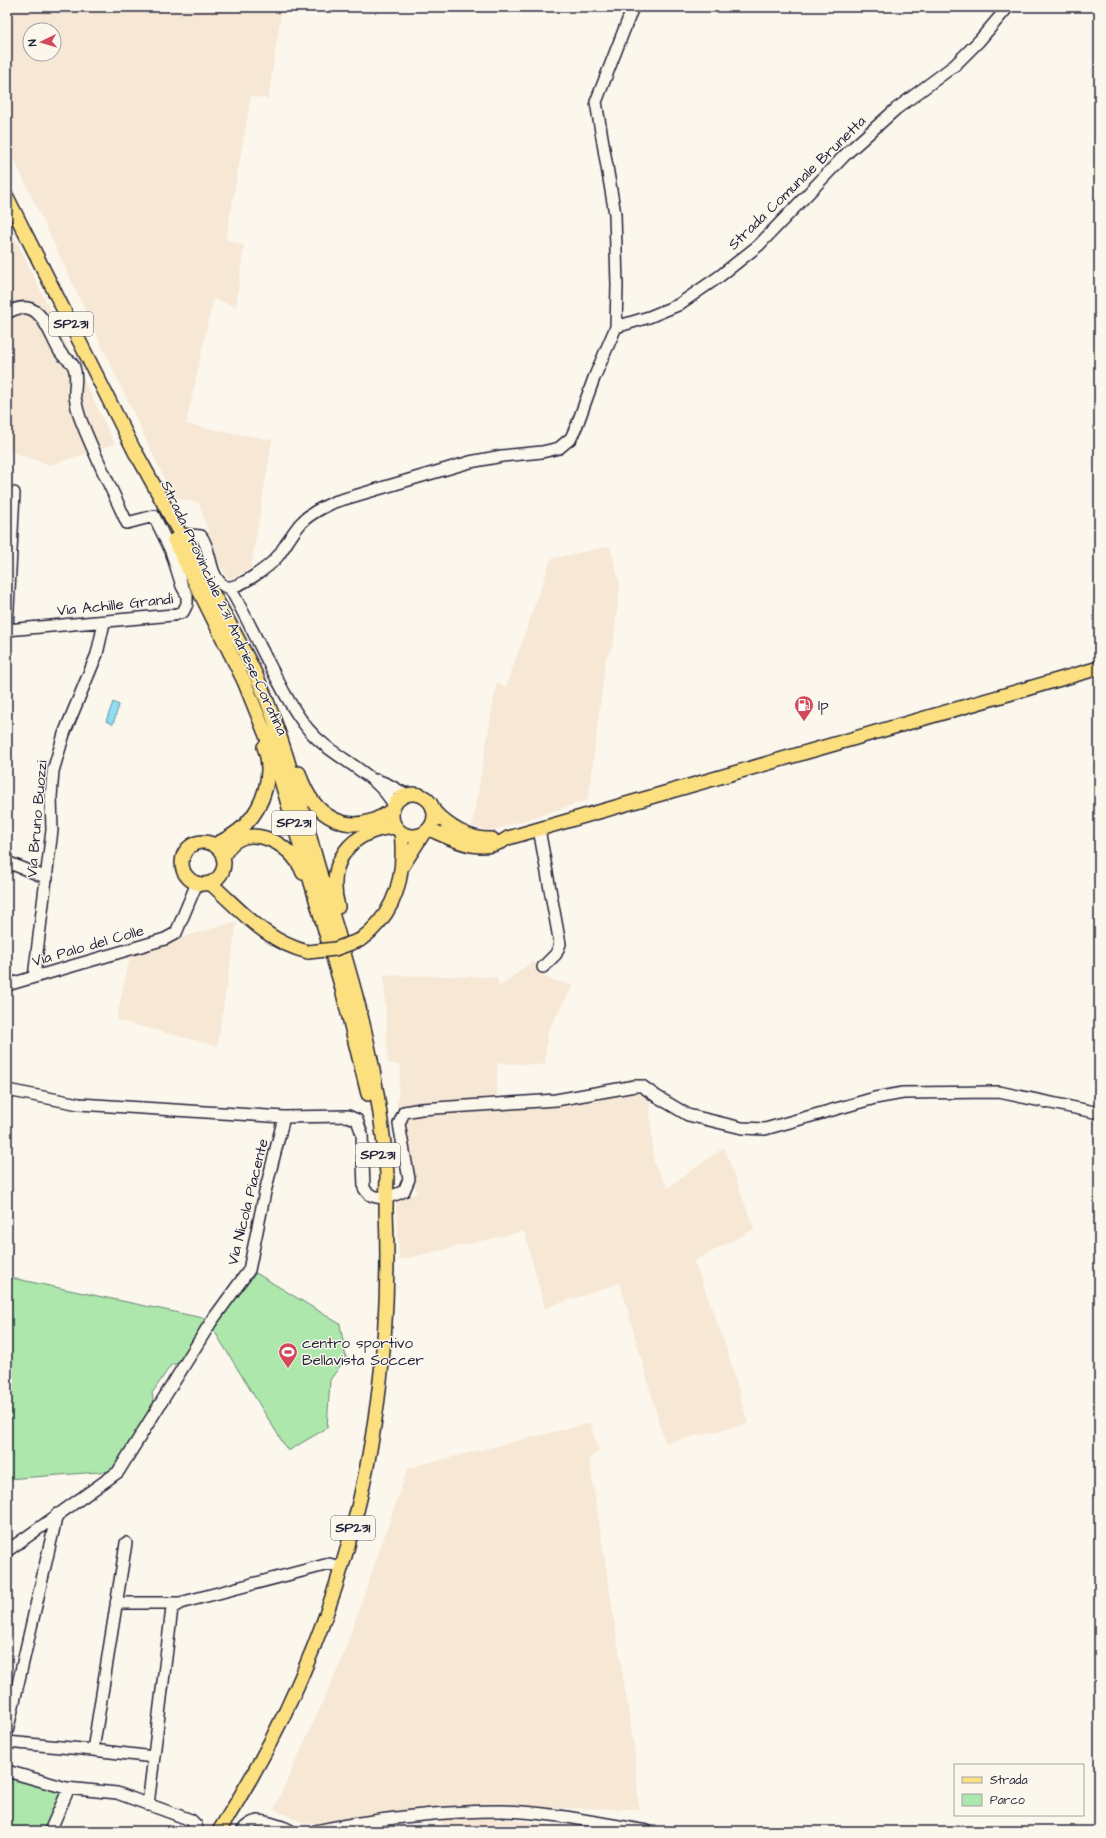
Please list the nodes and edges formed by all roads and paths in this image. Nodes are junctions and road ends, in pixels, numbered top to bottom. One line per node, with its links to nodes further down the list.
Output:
1 (633, 7): 5 (street)
2 (1008, 7): 5 (street, Strada Comunale Brunetta)
3 (7, 197): 6 (main road, Strada Provinciale 231 Andriese-Coratina / SP231)
4 (7, 313): 9 (street, Via Achille Grandi)
5 (616, 327): 12 (street)
6 (135, 451): 8 (main road, Strada Provinciale 231 Andriese-Coratina / SP231); 10 (main road, Strada Provinciale 231 Andriese-Coratina / SP231)
7 (14, 493): 15 (street)
8 (180, 534): 11 (main road, Strada Provinciale 231 Andriese-Coratina / SP231); 12 (street)
9 (171, 551): 10 (street); 14 (street, Via Achille Grandi)
10 (184, 561): 13 (main road, Strada Provinciale 231 Andriese-Coratina / SP231)
11 (209, 588): 19 (main road); 35 (main road, Strada Provinciale 231 Andriese-Coratina / SP231)
12 (230, 588): 17 (street)
13 (211, 615): 25 (main road); 34 (main road, Strada Provinciale 231 Andriese-Coratina / SP231)
14 (104, 623): 15 (street, Via Achille Grandi); 29 (street, Via Bruno Buozzi)
15 (7, 629)
16 (1099, 668): 21 (main road)
17 (374, 779): 18 (street); 19 (street)
18 (407, 795): 19 (main road); 20 (main road)
19 (393, 808): 22 (main road)
20 (433, 810): 23 (main road); 24 (main road)
21 (539, 829): 24 (main road); 31 (street)
22 (398, 830): 23 (main road); 28 (main road); 35 (main road)
23 (426, 831): 24 (main road); 28 (main road)
24 (508, 838)
25 (214, 845): 26 (main road); 30 (main road)
26 (223, 858): 30 (main road); 34 (main road)
27 (7, 862): 29 (street)
28 (402, 867): 30 (main road, bridge)
29 (47, 878): 32 (street, Via Bruno Buozzi)
30 (204, 880): 32 (street, Via Palo del Colle)
31 (543, 967)
32 (34, 977): 33 (street, Via Palo del Colle)
33 (7, 985)
34 (351, 1021): 39 (main road, Strada Provinciale 231 Andriese-Coratina / SP231)
35 (369, 1051): 39 (main road, Strada Provinciale 231 Andriese-Coratina / SP231)
36 (7, 1090): 38 (street, Via Nicola Piacente)
37 (1099, 1113): 39 (street)
38 (284, 1117): 39 (street); 40 (street, Via Nicola Piacente)
39 (386, 1198): 43 (main road, Strada Provinciale 231 Andriese-Coratina / SP231)
40 (57, 1514): 42 (street, Via Nicola Piacente); 46 (street)
41 (126, 1543): 44 (street)
42 (7, 1551)
43 (342, 1567): 45 (street); 55 (main road, Strada Provinciale 231 Andriese-Coratina / SP231)
44 (116, 1603): 45 (street); 48 (street)
45 (180, 1603): 49 (street)
46 (7, 1732)
47 (7, 1742): 48 (street)
48 (93, 1750): 49 (street)
49 (154, 1757): 52 (street)
50 (7, 1771): 51 (street)
51 (68, 1788): 52 (street); 53 (street)
52 (148, 1805): 54 (street)
53 (50, 1831)
54 (197, 1831)
55 (219, 1831)
56 (242, 1831): 57 (street)
57 (291, 1831)
58 (315, 1831): 59 (street)
59 (647, 1831)

